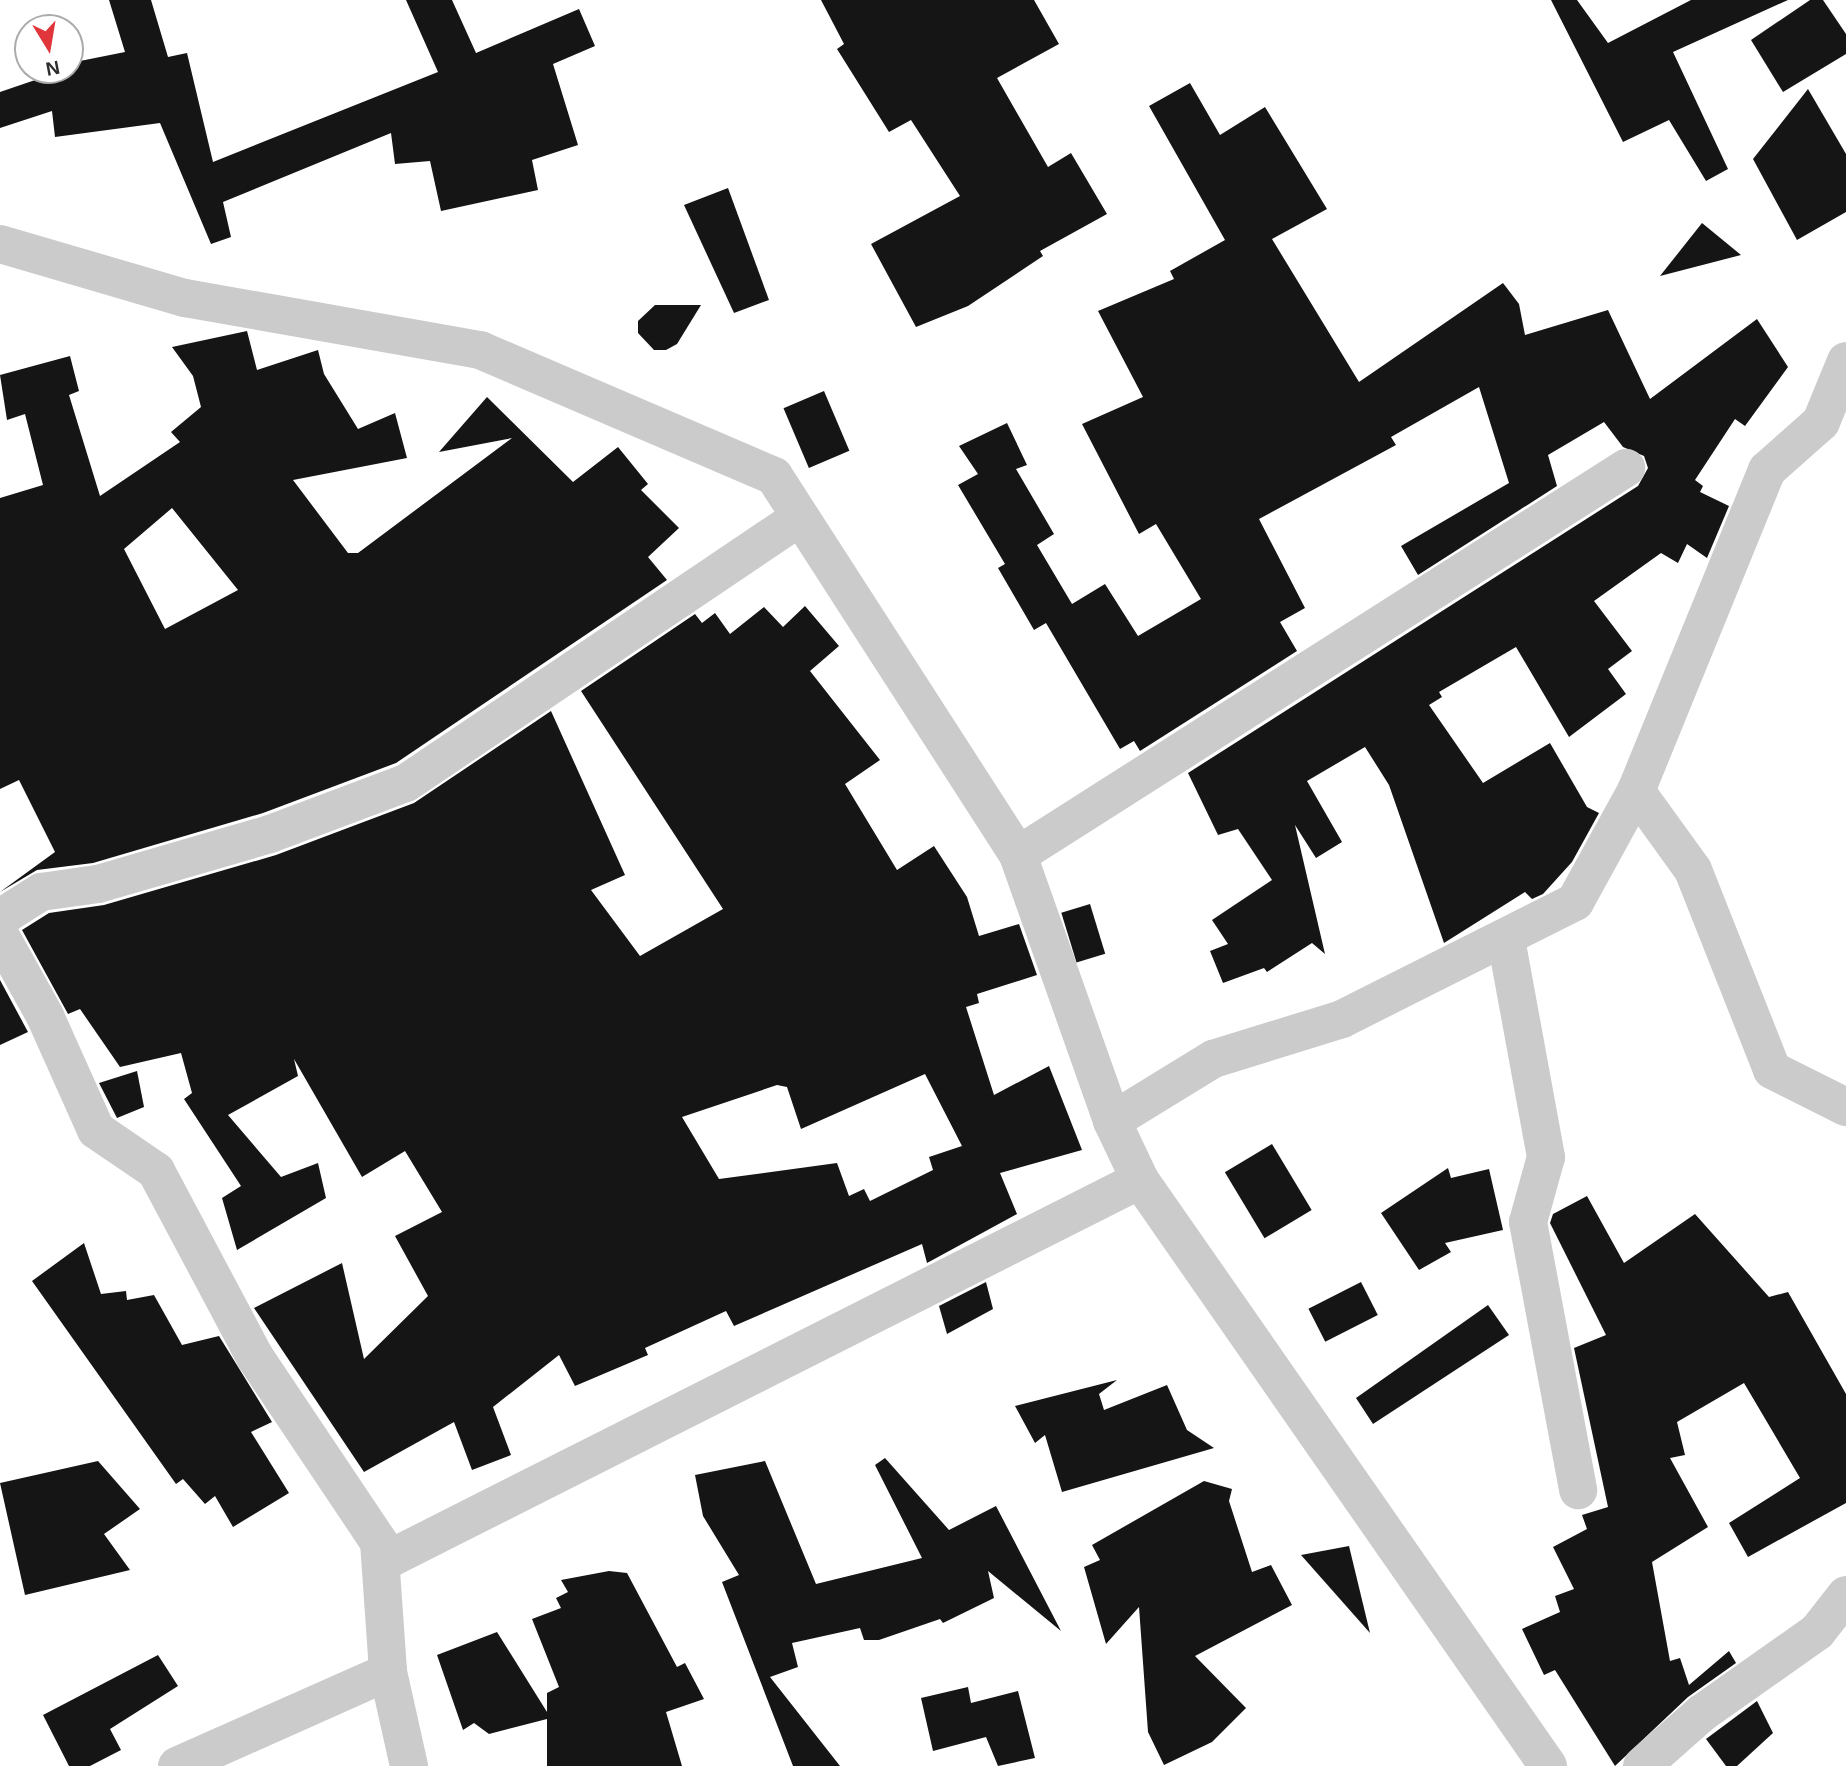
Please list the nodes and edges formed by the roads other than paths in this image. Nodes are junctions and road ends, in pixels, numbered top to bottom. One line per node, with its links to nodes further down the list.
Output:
1 (0, 244): 4 (street)
2 (1846, 360): 5 (street)
3 (1626, 468): 6 (street)
4 (800, 517): 6 (street); 7 (street)
5 (1636, 791): 9 (street); 10 (street)
6 (1018, 855): 11 (street)
7 (0, 918)
8 (0, 935): 14 (street)
9 (1506, 939): 11 (street); 13 (street)
10 (1846, 1107)
11 (1112, 1121): 12 (street)
12 (1140, 1180): 14 (street); 19 (street)
13 (1578, 1490)
14 (381, 1563): 16 (street)
15 (1846, 1595): 20 (street)
16 (388, 1672): 17 (street); 18 (street)
17 (177, 1766)
18 (408, 1766)
19 (1548, 1766)
20 (1642, 1766)

